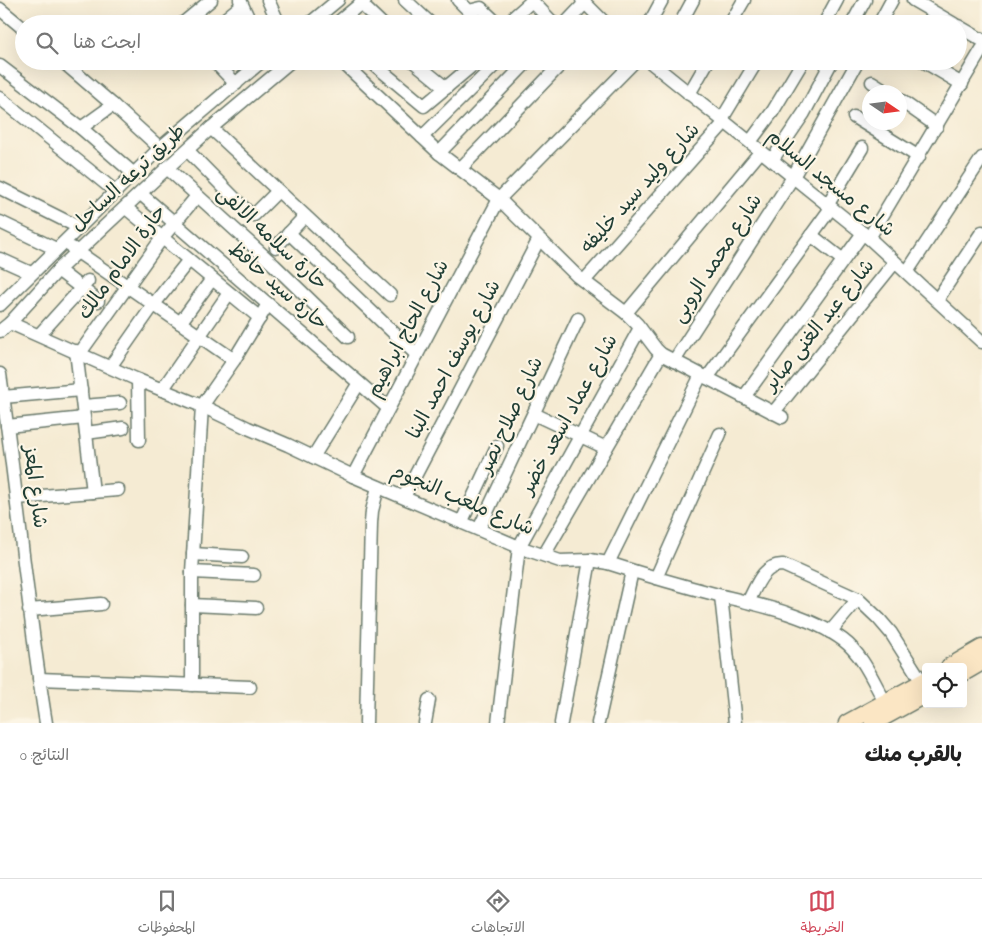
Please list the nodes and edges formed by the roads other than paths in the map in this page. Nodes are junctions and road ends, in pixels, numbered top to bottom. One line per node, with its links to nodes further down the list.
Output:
1 (2, 0): 18 (street)
2 (211, 0): 19 (street)
3 (268, 0): 22 (street)
4 (338, 0): 23 (street)
5 (406, 0): 26 (street)
6 (458, 0): 27 (street)
7 (532, 0): 28 (street); 29 (street)
8 (662, 0): 32 (street)
9 (693, 0): 33 (street)
10 (744, 0): 34 (street)
11 (837, 0): 35 (street)
12 (865, 0): 36 (street)
13 (892, 0): 37 (street)
14 (913, 0): 38 (street)
15 (241, 2): 20 (street); 21 (street)
16 (362, 2): 24 (street); 25 (street)
17 (584, 2): 30 (street); 31 (street)
18 (0, 8): 39 (street)
19 (193, 15)
20 (228, 15)
21 (247, 15)
22 (275, 15)
23 (320, 15)
24 (347, 15)
25 (374, 15)
26 (422, 15)
27 (488, 15)
28 (516, 15)
29 (546, 15)
30 (573, 15)
31 (596, 15)
32 (654, 15)
33 (685, 15)
34 (735, 15)
35 (829, 15)
36 (857, 15)
37 (884, 15)
38 (939, 15)
39 (15, 21)
40 (967, 31): 41 (street)
41 (982, 40)
42 (982, 49): 67 (street)
43 (0, 66): 77 (street)
44 (72, 70): 72 (street)
45 (223, 70): 66 (street)
46 (252, 70): 66 (street, طريق ترعه الساحل)
47 (280, 70): 78 (street, طريق ترعه الساحل)
48 (351, 70): 79 (street)
49 (381, 70): 69 (street)
50 (424, 70): 69 (street)
51 (465, 70): 69 (street)
52 (490, 70): 79 (street)
53 (494, 70): 64 (street)
54 (519, 70): 64 (street)
55 (555, 70): 90 (street)
56 (626, 70): 98 (street, شارع الحاج ابراهيم)
57 (663, 70): 70 (street, شارع مسجد السلام)
58 (703, 70): 70 (street)
59 (752, 70): 75 (street, شارع وليد سيد خليفه)
60 (798, 70): 80 (street)
61 (827, 70): 88 (street)
62 (853, 70): 92 (street, شارع محمد الروبى)
63 (938, 70): 67 (street)
64 (508, 82): 85 (street)
65 (872, 82): 68 (street)
66 (236, 84): 81 (street, طريق ترعه الساحل)
67 (962, 84): 76 (street)
68 (877, 85)
69 (446, 88)
70 (689, 94): 75 (street, شارع مسجد السلام)
71 (0, 98): 95 (street)
72 (113, 105): 77 (street); 81 (street)
73 (907, 105): 76 (street)
74 (854, 117): 86 (street)
75 (724, 120): 80 (street, شارع مسجد السلام); 122 (street, شارع وليد سيد خليفه)
76 (937, 126): 86 (street)
77 (81, 128): 91 (street)
78 (211, 128): 84 (street, طريق ترعه الساحل); 94 (street)
79 (422, 137): 85 (street)
80 (750, 142): 83 (street, شارع مسجد السلام)
81 (160, 148): 91 (street, طريق ترعه الساحل)
82 (862, 148): 99 (street)
83 (761, 150): 88 (street, شارع مسجد السلام); 132 (street)
84 (188, 151): 89 (street, طريق ترعه الساحل); 94 (street)
85 (439, 153): 90 (street)
86 (919, 157): 108 (street)
87 (982, 158): 119 (street)
88 (772, 160): 92 (street, شارع مسجد السلام)
89 (167, 168): 96 (street, طريق ترعه الساحل); 97 (street, حارة سلامه الالفى)
90 (460, 169): 98 (street)
91 (134, 174): 95 (street, طريق ترعه الساحل)
92 (793, 177): 99 (street, شارع مسجد السلام); 146 (street, شارع محمد الروبى)
93 (0, 188): 104 (street)
94 (278, 191): 101 (street)
95 (116, 192): 104 (street, طريق ترعه الساحل)
96 (141, 194): 100 (street, طريق ترعه الساحل); 103 (street, حارة سيد حافظ)
97 (197, 196): 103 (street, حارة الامام مالك); 140 (street, حارة سلامه الالفى)
98 (499, 199): 110 (street); 144 (street, شارع الحاج ابراهيم)
99 (830, 206): 107 (street); 108 (street, شارع مسجد السلام)
100 (126, 208): 109 (street); 113 (street, طريق ترعه الساحل)
101 (305, 216): 106 (street); 126 (street)
102 (0, 222): 111 (street)
103 (174, 223): 109 (street, حارة الامام مالك); 131 (street, حارة سيد حافظ)
104 (78, 227): 111 (street, طريق ترعه الساحل)
105 (982, 232): 127 (street)
106 (289, 233): 112 (street); 144 (street)
107 (811, 235): 116 (street); 149 (street)
108 (866, 235): 116 (street); 117 (street, شارع مسجد السلام)
109 (162, 238): 115 (street); 124 (street, حارة الامام مالك)
110 (540, 239): 122 (street); 174 (street, شارع يوسف احمد البنا)
111 (59, 245): 113 (street); 120 (street, طريق ترعه الساحل)
112 (276, 247)
113 (78, 252): 118 (street, طريق ترعه الساحل); 124 (street)
114 (0, 259): 120 (street)
115 (189, 260): 121 (street); 130 (street)
116 (843, 260): 155 (street)
117 (895, 262): 119 (street, شارع مسجد السلام); 155 (street, شارع عبد الغنى صابر)
118 (58, 270): 123 (street); 136 (street, طريق ترعه الساحل)
119 (907, 272): 127 (street, شارع مسجد السلام)
120 (31, 273): 129 (street, طريق ترعه الساحل)
121 (212, 279): 125 (street); 135 (street)
122 (584, 281): 132 (street)
123 (85, 285): 128 (street); 138 (street)
124 (128, 286): 130 (street); 142 (street, حارة الامام مالك)
125 (229, 293): 133 (street); 139 (street)
126 (390, 295)
127 (937, 300): 141 (street, شارع مسجد السلام)
128 (98, 301)
129 (1, 302)
130 (154, 304): 135 (street); 147 (street)
131 (268, 304): 133 (street); 151 (street, حارة سيد حافظ)
132 (626, 313): 137 (street)
133 (260, 318): 145 (street)
134 (578, 320): 160 (street, شارع صلاح نصر)
135 (180, 323): 139 (street)
136 (5, 327): 138 (street, شارع ملعب النجوم)
137 (640, 328): 143 (street); 165 (street, شارع عماد اسعد خضر)
138 (39, 335): 142 (street, شارع ملعب النجوم)
139 (199, 336): 145 (street); 153 (street)
140 (348, 337)
141 (980, 337)
142 (78, 352): 147 (street, شارع ملعب النجوم); 152 (street)
143 (661, 354): 146 (street); 168 (street)
144 (417, 355): 158 (street, شارع الحاج ابراهيم)
145 (234, 360): 157 (street)
146 (674, 361): 149 (street)
147 (110, 367): 150 (street, شارع ملعب النجوم)
148 (0, 374): 154 (street, شارع المعز)
149 (704, 376): 155 (street); 183 (street)
150 (138, 380): 153 (street, شارع ملعب النجوم); 166 (street)
151 (359, 383): 158 (street, حارة سيد حافظ); 169 (street)
152 (81, 390): 154 (street); 159 (street)
153 (162, 390): 157 (street, شارع ملعب النجوم)
154 (3, 397): 161 (street, شارع المعز)
155 (744, 397)
156 (120, 403): 159 (street)
157 (202, 406): 169 (street, شارع ملعب النجوم); 179 (street)
158 (388, 408): 170 (street, شارع الحاج ابراهيم)
159 (84, 412): 161 (street); 163 (street)
160 (534, 414): 165 (street); 177 (street, شارع صلاح نصر)
161 (8, 426): 175 (street, شارع المعز)
162 (123, 428): 163 (street)
163 (86, 433): 173 (street)
164 (720, 434): 187 (street)
165 (580, 436): 168 (street); 178 (street, شارع عماد اسعد خضر)
166 (139, 440)
167 (497, 446): 176 (street)
168 (606, 448): 180 (street)
169 (314, 458): 170 (street, شارع ملعب النجوم)
170 (353, 476): 171 (street, شارع ملعب النجوم)
171 (378, 487): 174 (street, شارع ملعب النجوم); 209 (street)
172 (118, 490): 173 (street)
173 (93, 492): 175 (street)
174 (404, 497): 176 (street, شارع ملعب النجوم)
175 (17, 498): 194 (street, شارع المعز)
176 (462, 522): 177 (street, شارع ملعب النجوم)
177 (479, 529): 178 (street, شارع ملعب النجوم)
178 (519, 547): 180 (street, شارع ملعب النجوم); 211 (street)
179 (193, 554): 181 (street); 185 (street)
180 (544, 555): 182 (street, شارع ملعب النجوم)
181 (242, 557)
182 (590, 560): 183 (street, شارع ملعب النجوم); 212 (street)
183 (608, 564): 184 (street, شارع ملعب النجوم)
184 (632, 571): 187 (street, شارع ملعب النجوم); 213 (street)
185 (192, 572): 186 (street); 192 (street)
186 (254, 575)
187 (656, 578): 188 (street, شارع ملعب النجوم)
188 (721, 596): 190 (street, شارع ملعب النجوم); 214 (street)
189 (858, 599): 190 (street); 195 (street); 201 (street)
190 (748, 602): 195 (street, شارع ملعب النجوم)
191 (101, 604): 194 (street)
192 (192, 605): 193 (street); 202 (street)
193 (256, 608)
194 (29, 610): 200 (street, شارع المعز)
195 (830, 632): 207 (street, شارع ملعب النجوم)
196 (982, 648): 198 (main road)
197 (982, 662): 199 (main road)
198 (956, 663)
199 (967, 671)
200 (39, 679): 202 (street); 208 (street, شارع المعز)
201 (922, 682)
202 (192, 685): 205 (street)
203 (922, 686): 207 (main road)
204 (922, 686): 216 (main road)
205 (250, 687)
206 (429, 700): 210 (street)
207 (885, 702): 215 (main road)
208 (46, 723)
209 (366, 723)
210 (425, 723)
211 (498, 723)
212 (561, 723)
213 (598, 723)
214 (735, 723)
215 (848, 723)
216 (873, 723)

